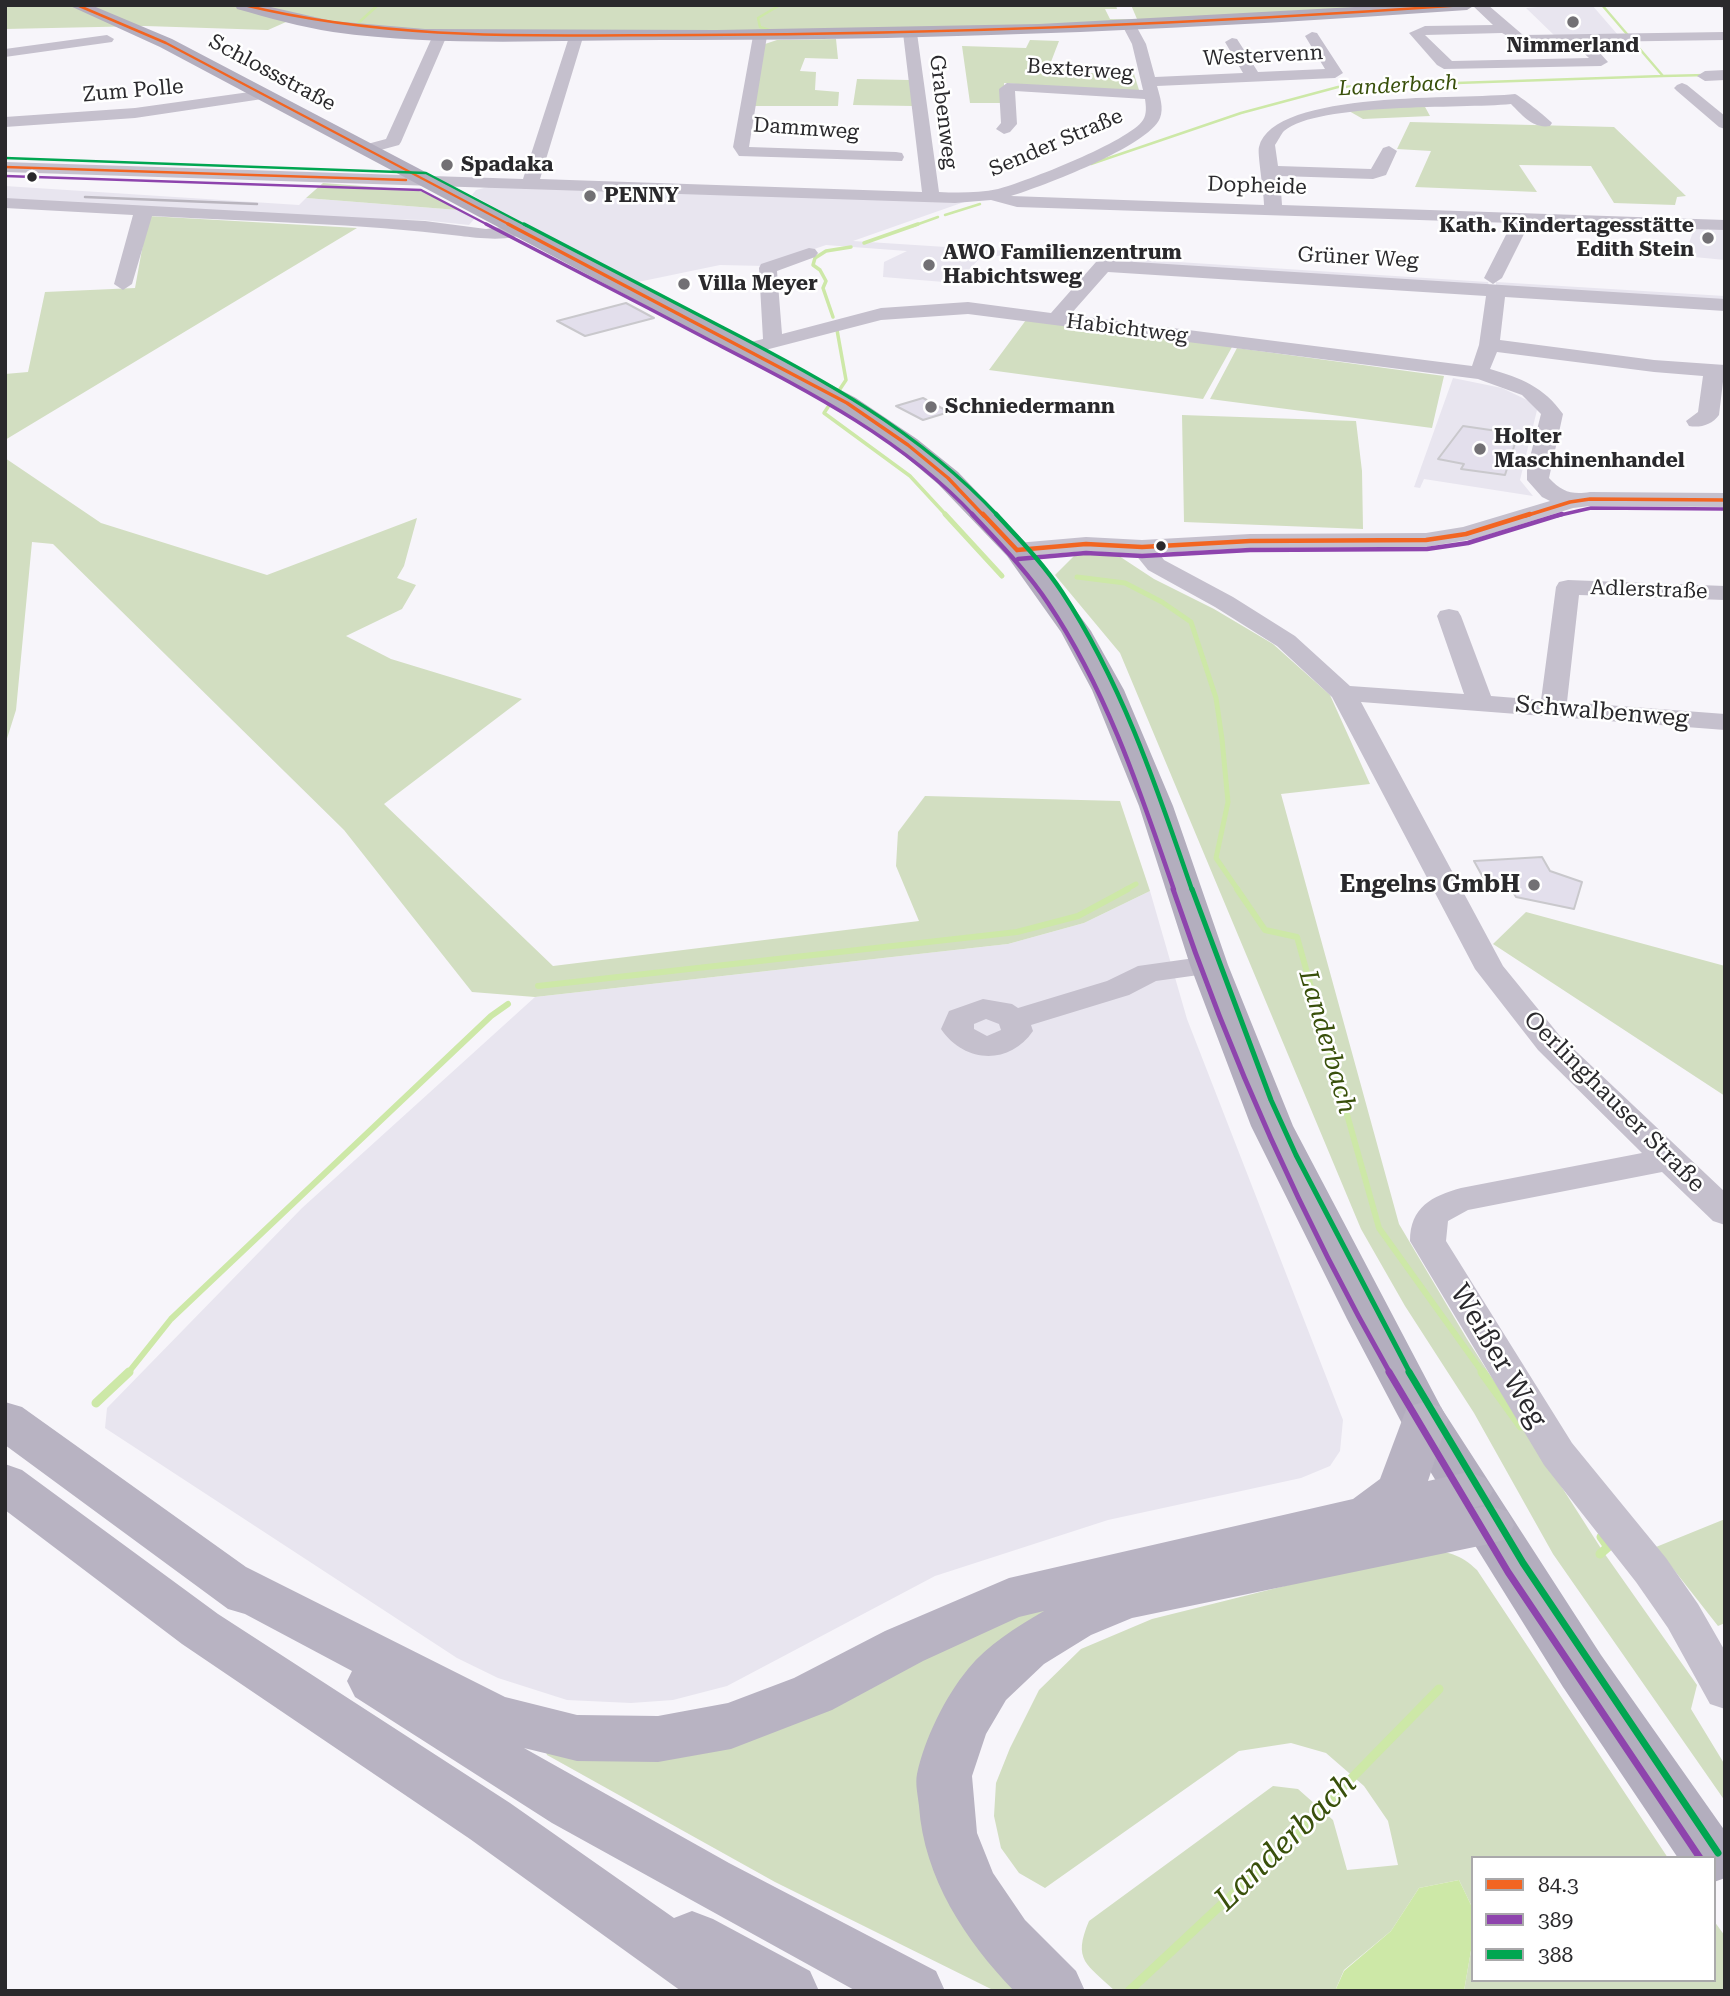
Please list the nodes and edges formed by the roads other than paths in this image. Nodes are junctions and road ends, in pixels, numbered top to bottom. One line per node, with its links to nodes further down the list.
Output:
1 (63, 5): 6 (main road, Schlossstraße)
2 (76, 5): 6 (main road, Schlossstraße)
3 (243, 5): 9 (main road)
4 (1467, 5): 7 (main road)
5 (1479, 5): 8 (street)
6 (96, 13): 26 (main road, Schlossstraße)
7 (1129, 25): 10 (main road); 25 (street, Sender Straße)
8 (1505, 29): 15 (street); 15 (street)
9 (441, 33): 11 (main road); 31 (street)
10 (910, 33): 12 (main road); 40 (street, Grabenweg)
11 (577, 34): 12 (main road); 38 (street)
12 (760, 36): 33 (street, Dammweg)
13 (1312, 36): 19 (street, Westervenn)
14 (1725, 36): 15 (street)
15 (1577, 38)
16 (107, 39): 18 (street)
17 (1233, 43): 22 (street)
18 (5, 53)
19 (1332, 74): 22 (street, Westervenn); 23 (street)
20 (1725, 75): 21 (street)
21 (1705, 76)
22 (1254, 78): 25 (street, Westervenn)
23 (1345, 84)
24 (1682, 88): 29 (street)
25 (1150, 89): 30 (street, Bexterweg); 39 (street, Sender Straße)
26 (264, 95): 27 (street, Zum Polle); 31 (main road, Schlossstraße)
27 (5, 122)
28 (1544, 123): 35 (street)
29 (1725, 124)
30 (1004, 129)
31 (366, 149): 36 (main road, Schlossstraße)
32 (1389, 151): 35 (street)
33 (896, 157)
34 (5, 167): 36 (street, Sender Straße)
35 (1271, 171): 43 (street)
36 (424, 181): 37 (street, Sender Straße); 41 (main road)
37 (493, 183): 38 (street, Sender Straße); 41 (street, Sender Straße)
38 (530, 184): 40 (street, Sender Straße)
39 (991, 195): 40 (street, Sender Straße); 43 (street, Dopheide)
40 (931, 197)
41 (461, 200): 47 (main road)
42 (5, 203): 44 (street)
43 (1273, 209): 45 (street, Dopheide)
44 (148, 211): 47 (street); 49 (street)
45 (1523, 217): 46 (street, Dopheide); 50 (street)
46 (1725, 225)
47 (519, 230): 56 (main road)
48 (809, 253): 54 (street)
49 (123, 284)
50 (1495, 285): 51 (street, Grüner Weg); 52 (street, Grüner Weg); 55 (street)
51 (1725, 305)
52 (1055, 320): 54 (street, Habichtweg); 59 (street, Habichtweg)
53 (1600, 337): 57 (street)
54 (776, 341): 56 (street, Habichtweg)
55 (1489, 345): 57 (street); 59 (street)
56 (746, 349): 64 (main road)
57 (1597, 359): 58 (street)
58 (1720, 371): 60 (street)
59 (1480, 373): 62 (street, Habichtweg)
60 (1698, 421)
61 (1725, 500): 62 (street)
62 (1570, 502): 63 (street)
63 (1142, 547): 64 (street); 67 (street, Oerlinghauser Straße)
64 (1017, 550): 71 (main road)
65 (1725, 593): 69 (street, Adlerstraße)
66 (1449, 616): 68 (street, Schwalbenweg)
67 (1343, 692): 68 (street, Schwalbenweg); 73 (street, Oerlinghauser Straße)
68 (1480, 702): 69 (street, Schwalbenweg)
69 (1553, 708): 70 (street, Schwalbenweg)
70 (1725, 722)
71 (1212, 973): 72 (street); 76 (main road)
72 (1014, 1020)
73 (1668, 1158): 74 (street, Oerlinghauser Straße); 81 (street, Weißer Weg)
74 (1725, 1213)
75 (5, 1420): 80 (highway)
76 (1424, 1420): 78 (main road); 79 (highway)
77 (5, 1483): 82 (highway)
78 (1478, 1508): 79 (highway); 83 (main road); 87 (highway)
79 (1368, 1514): 80 (highway)
80 (226, 1580): 86 (highway)
81 (1725, 1691)
82 (490, 1821): 84 (highway); 85 (highway)
83 (1710, 1856)
84 (730, 1991)
85 (789, 1991)
86 (915, 1991)
87 (1055, 1991)

